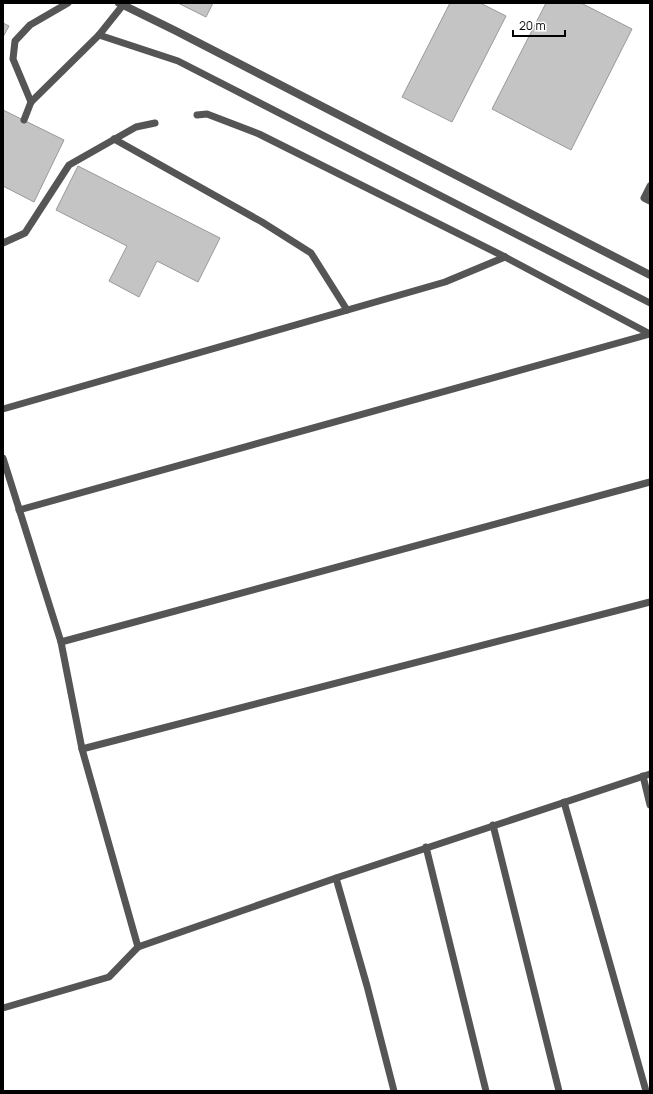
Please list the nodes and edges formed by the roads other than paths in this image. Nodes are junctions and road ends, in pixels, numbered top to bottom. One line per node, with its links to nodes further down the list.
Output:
1 (68, 3): 4 (lane)
2 (121, 4): 3 (lane); 13 (street)
3 (99, 35): 4 (lane); 14 (lane)
4 (31, 102): 6 (lane)
5 (197, 116): 12 (lane)
6 (24, 120)
7 (155, 123): 8 (lane)
8 (114, 139): 11 (lane); 15 (lane)
9 (650, 186): 10 (lane)
10 (650, 201)
11 (3, 243)
12 (504, 256): 15 (lane); 16 (lane)
13 (650, 275)
14 (650, 303)
15 (346, 310): 17 (lane)
16 (650, 334): 20 (lane)
17 (3, 409)
18 (3, 458): 20 (lane)
19 (650, 482): 22 (lane)
20 (19, 510): 22 (lane)
21 (650, 602): 23 (lane)
22 (61, 642): 23 (lane)
23 (82, 749): 30 (lane)
24 (646, 775): 25 (lane); 26 (lane)
25 (564, 802): 27 (lane); 35 (lane)
26 (650, 805)
27 (493, 825): 28 (lane); 34 (lane)
28 (426, 847): 29 (lane); 33 (lane)
29 (336, 878): 30 (lane); 32 (lane)
30 (138, 947): 31 (lane)
31 (3, 1008)
32 (394, 1091)
33 (486, 1091)
34 (559, 1091)
35 (646, 1091)

